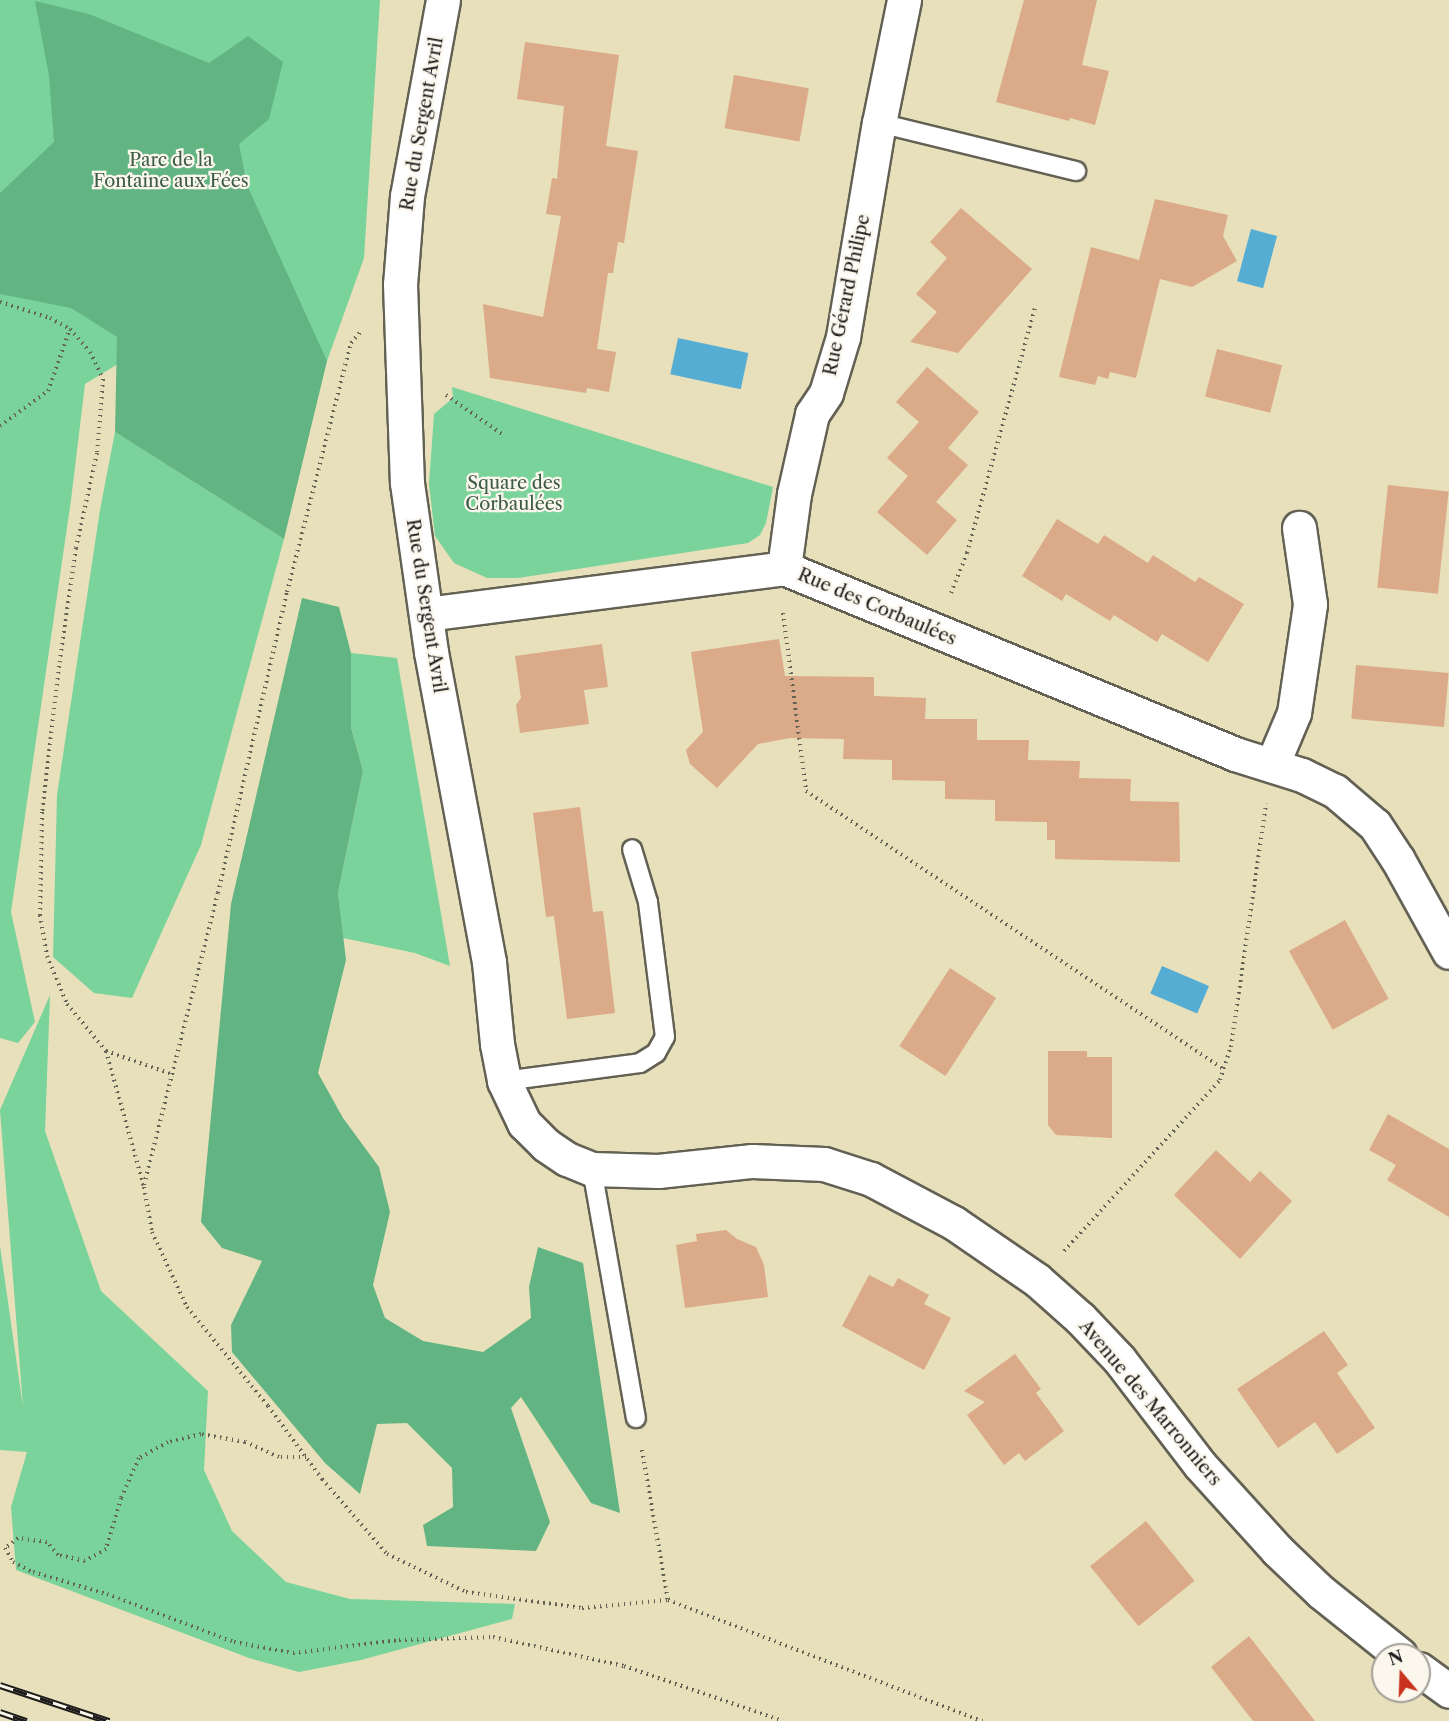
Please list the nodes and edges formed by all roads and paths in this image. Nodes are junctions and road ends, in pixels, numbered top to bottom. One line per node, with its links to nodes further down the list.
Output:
1 (443, 0): 5 (street, Rue du Sergent Avril)
2 (904, 0): 3 (street, Rue Gérard Philipe)
3 (879, 123): 4 (lane); 13 (street, Rue Gérard Philipe)
4 (1076, 171)
5 (400, 284): 14 (street, Rue du Sergent Avril); 21 (path)
6 (0, 302): 8 (path)
7 (1035, 307): 15 (path)
8 (70, 329): 10 (path); 19 (path)
9 (447, 395): 11 (path)
10 (0, 426)
11 (502, 434)
12 (1299, 528): 16 (street)
13 (784, 568): 14 (street, Rue des Corbaulées); 15 (street, Rue des Corbaulées); 20 (path)
14 (426, 614): 22 (street, Rue du Sergent Avril)
15 (934, 633): 16 (street, Rue des Corbaulées)
16 (1272, 765): 18 (street, Rue des Corbaulées); 20 (path)
17 (632, 849): 22 (lane)
18 (1449, 952)
19 (106, 1051): 21 (path); 24 (path)
20 (1225, 1070): 25 (path)
21 (174, 1075): 24 (path)
22 (504, 1081): 23 (street, Rue du Sergent Avril)
23 (592, 1169): 25 (street, Avenue des Marronniers); 26 (lane)
24 (144, 1187): 27 (path)
25 (1037, 1280): 29 (street, Avenue des Marronniers)
26 (636, 1418): 28 (path)
27 (306, 1457): 28 (path); 32 (path)
28 (668, 1600): 33 (path)
29 (1385, 1643)
30 (1431, 1678): 31 (street)
31 (1449, 1691)
32 (783, 1721)
33 (981, 1721)

